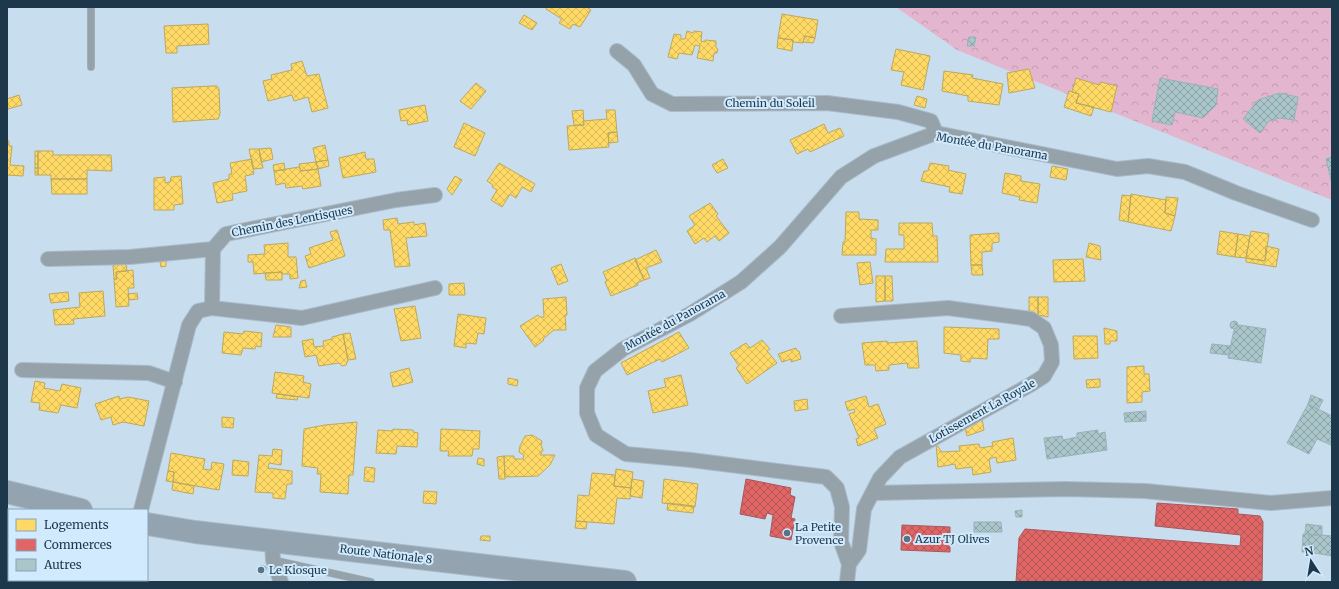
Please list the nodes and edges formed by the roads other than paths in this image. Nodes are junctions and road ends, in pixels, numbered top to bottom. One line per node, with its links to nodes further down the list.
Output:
1 (91, 7): 3 (lane)
2 (617, 51): 4 (street, Chemin du Soleil)
3 (91, 68)
4 (936, 133): 6 (street, Montée du Panorama); 21 (street, Montée du Panorama)
5 (435, 195): 7 (street, Chemin des Lentisques)
6 (1312, 220)
7 (213, 249): 8 (street); 10 (street)
8 (48, 259)
9 (435, 288): 10 (street)
10 (212, 308): 13 (street)
11 (841, 316): 15 (street, Lotissement La Royale)
12 (22, 370): 13 (street)
13 (175, 382): 18 (street)
14 (7, 492): 17 (main road)
15 (872, 493): 16 (street); 21 (street, Lotissement La Royale)
16 (1332, 498)
17 (77, 509)
18 (141, 509)
19 (148, 524): 20 (main road, Route Nationale 8)
20 (272, 551): 22 (street); 23 (lane); 24 (main road, Route Nationale 8)
21 (849, 564): 25 (street, Montée du Panorama)
22 (281, 582)
23 (371, 582)
24 (625, 582)
25 (847, 582)

